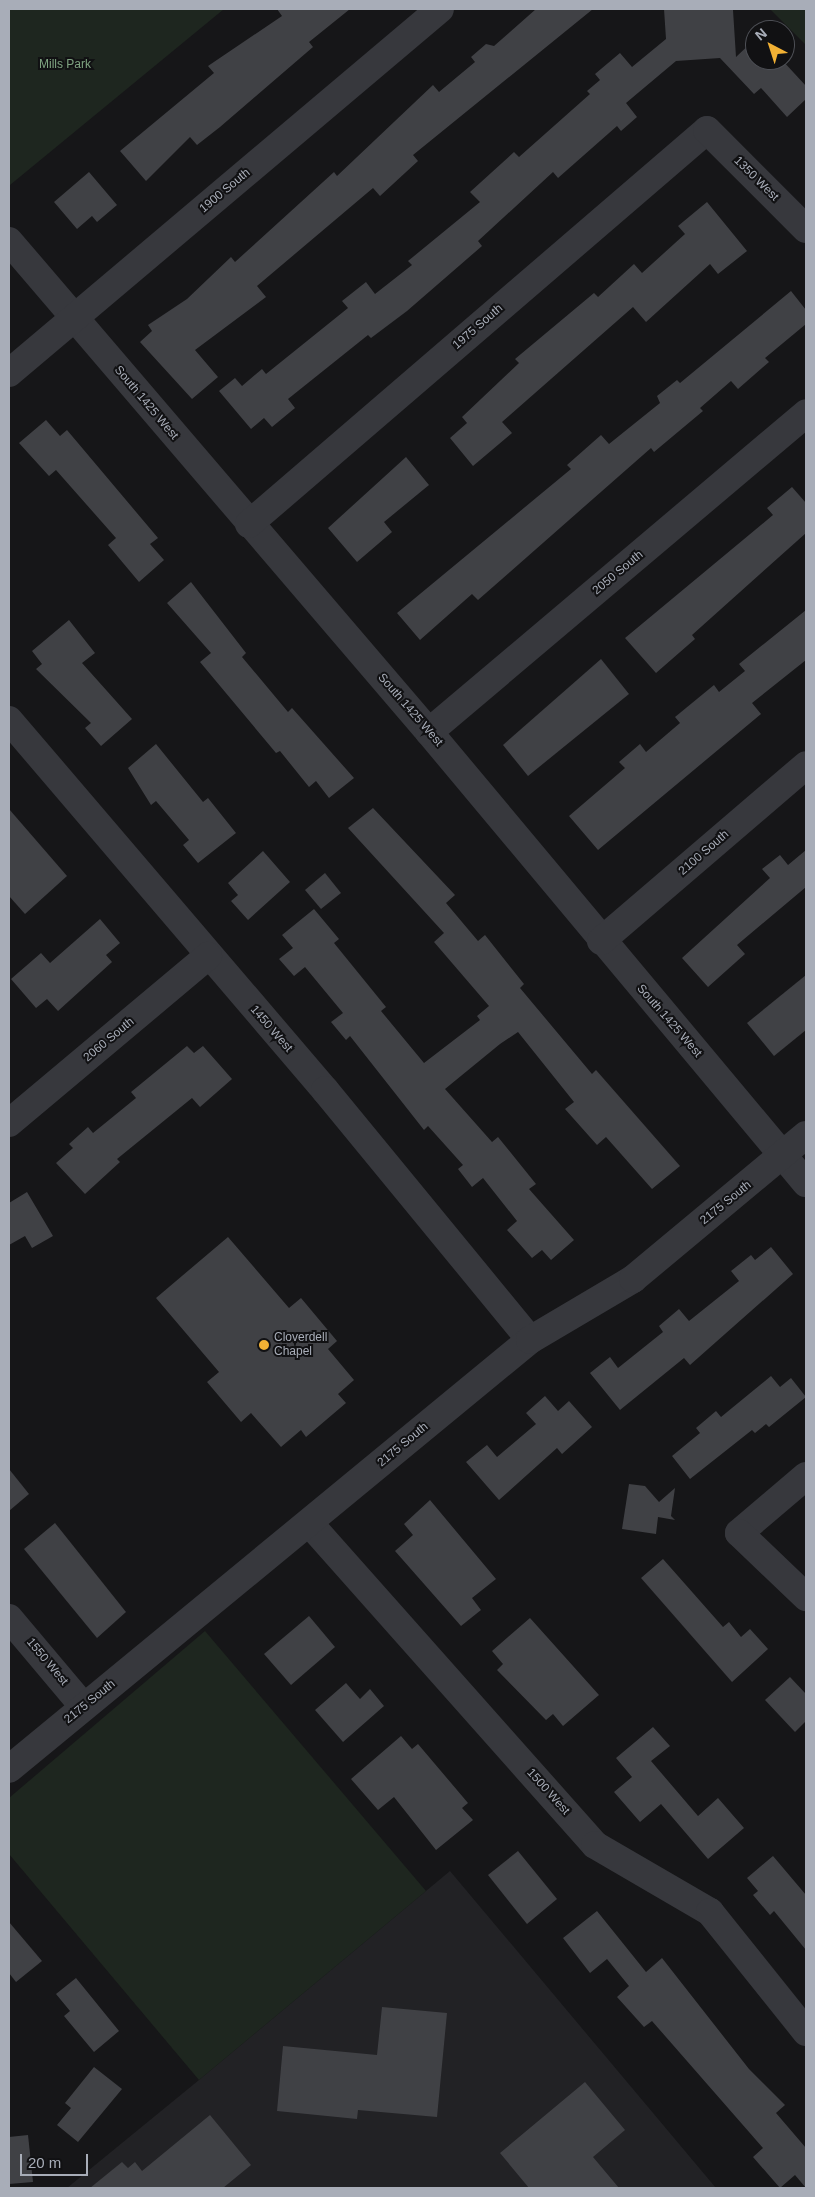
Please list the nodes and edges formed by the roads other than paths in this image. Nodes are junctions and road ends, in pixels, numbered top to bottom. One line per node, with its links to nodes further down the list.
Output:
1 (440, 9): 5 (street, 1900 South)
2 (707, 130): 3 (street, 1350 West); 8 (street, 1975 South)
3 (806, 229)
4 (9, 241): 5 (street, South 1425 West)
5 (75, 319): 6 (street, 1900 South); 8 (street, South 1425 West)
6 (9, 373)
7 (806, 413): 10 (street, 2050 South)
8 (249, 524): 10 (street, South 1425 West)
9 (9, 720): 13 (street, 1450 West)
10 (429, 732): 12 (street, South 1425 West)
11 (806, 765): 12 (street, 2100 South)
12 (601, 941): 16 (street, South 1425 West)
13 (208, 956): 14 (street, 2060 South); 18 (street, 1450 West)
14 (9, 1123)
15 (806, 1135): 16 (street, 2175 South)
16 (784, 1155): 17 (street, South 1425 West); 18 (street, 2175 South)
17 (806, 1183)
18 (530, 1340): 20 (street, 2175 South)
19 (806, 1476): 21 (street)
20 (310, 1524): 23 (street, 2175 South); 25 (street, 1500 West)
21 (806, 1597)
22 (9, 1618): 23 (street, 1550 West)
23 (84, 1707): 24 (street, 2175 South)
24 (9, 1769)
25 (806, 2032)

